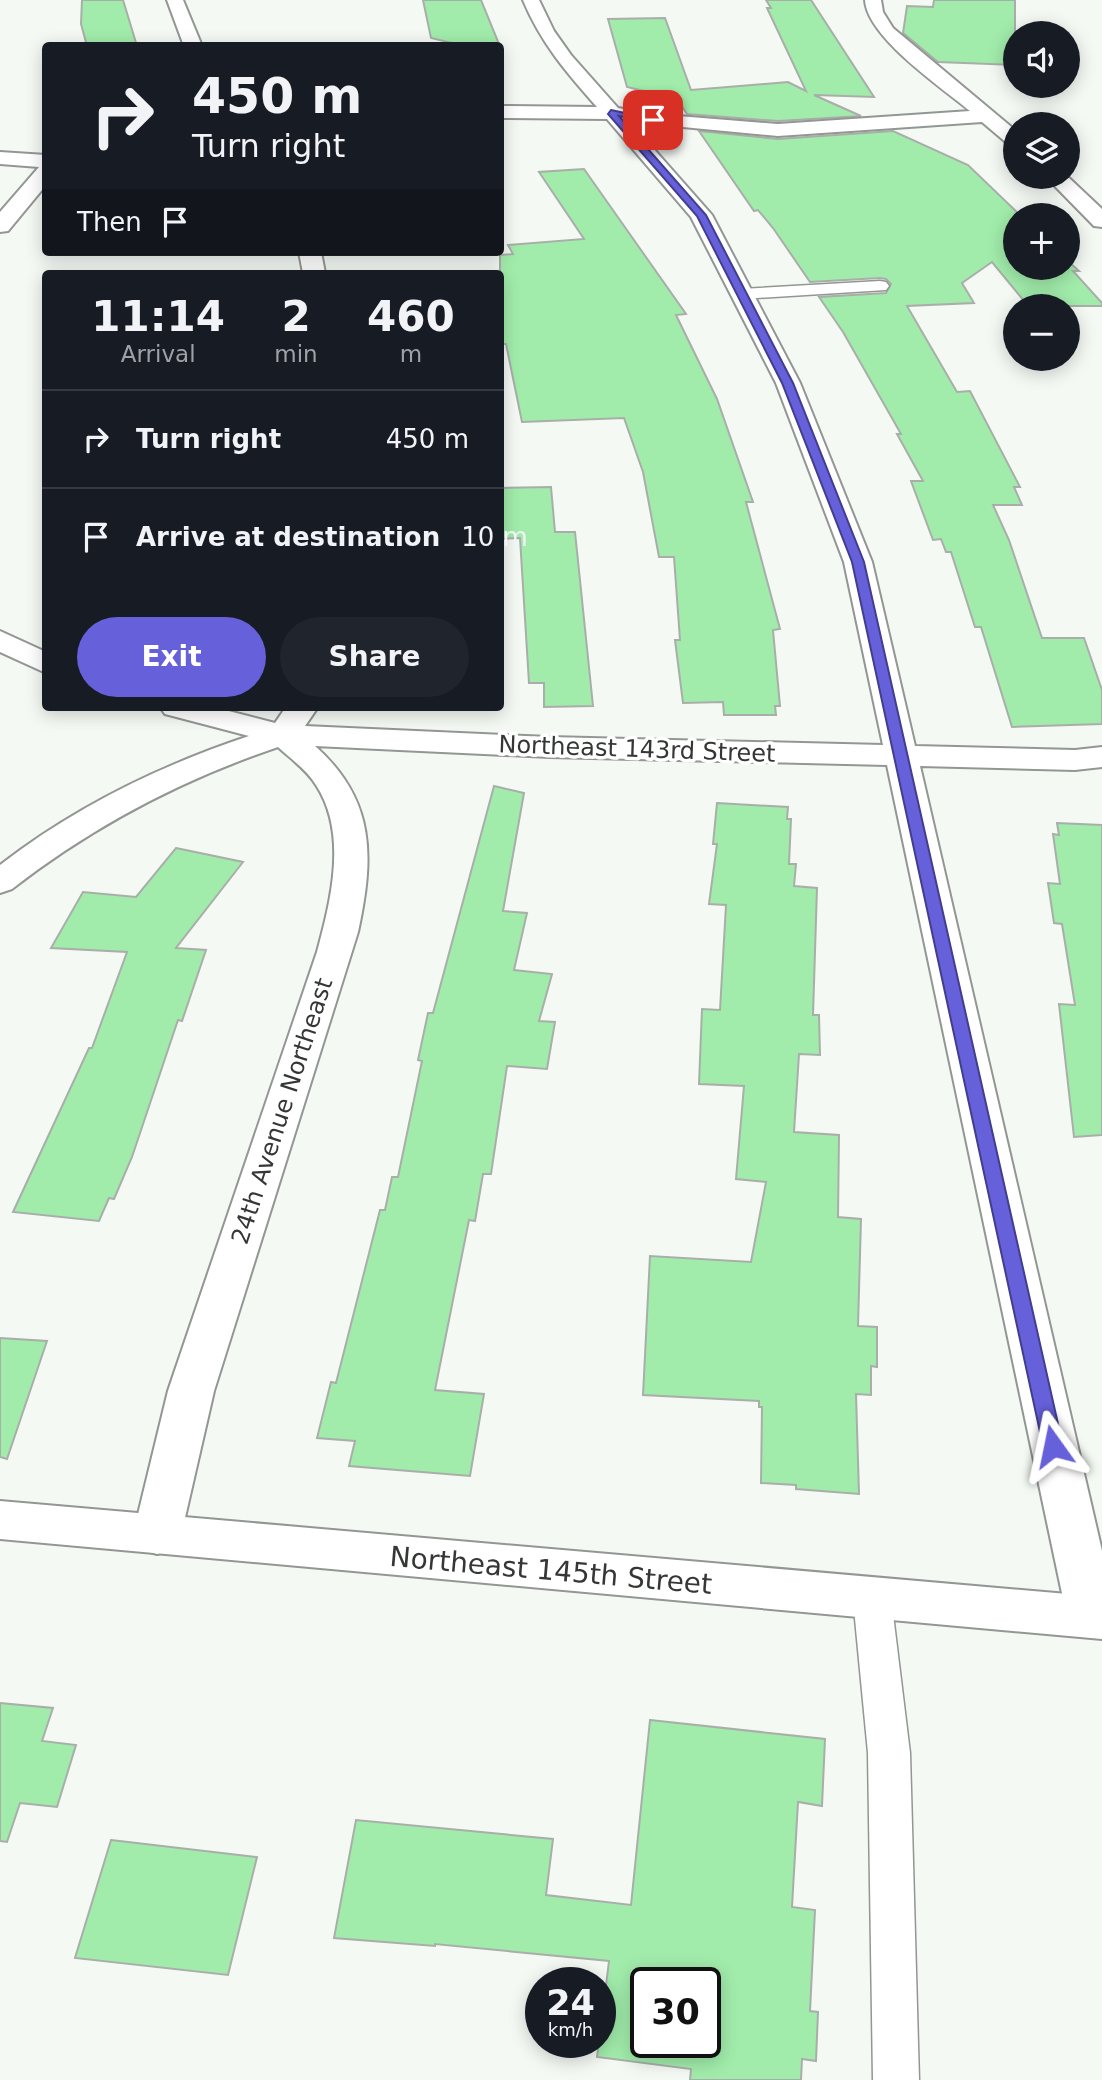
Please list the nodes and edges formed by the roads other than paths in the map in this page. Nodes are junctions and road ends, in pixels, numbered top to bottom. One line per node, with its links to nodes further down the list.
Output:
1 (175, 0): 4 (street)
2 (531, 0): 6 (street)
3 (873, 0): 7 (street)
4 (191, 42)
5 (504, 112): 6 (street)
6 (611, 113): 7 (street); 16 (street)
7 (989, 116): 8 (street)
8 (1003, 129)
9 (0, 158): 10 (street)
10 (42, 161)
11 (42, 176): 14 (street)
12 (1069, 189): 13 (street)
13 (1102, 221)
14 (0, 226)
15 (880, 286): 16 (lane)
16 (741, 293): 21 (street)
17 (0, 640): 18 (street)
18 (42, 662)
19 (209, 711): 20 (street, Northeast 143rd Street)
20 (293, 721): 21 (street, Northeast 143rd Street); 23 (street); 25 (street, 24th Avenue Northeast)
21 (901, 757): 22 (street, Northeast 143rd Street); 27 (street)
22 (1102, 758)
23 (0, 882)
24 (0, 1520): 25 (street, Northeast 145th Street)
25 (157, 1535): 26 (street, Northeast 145th Street)
26 (872, 1598): 27 (street, Northeast 145th Street); 28 (lane)
27 (1097, 1618)
28 (896, 2080)

